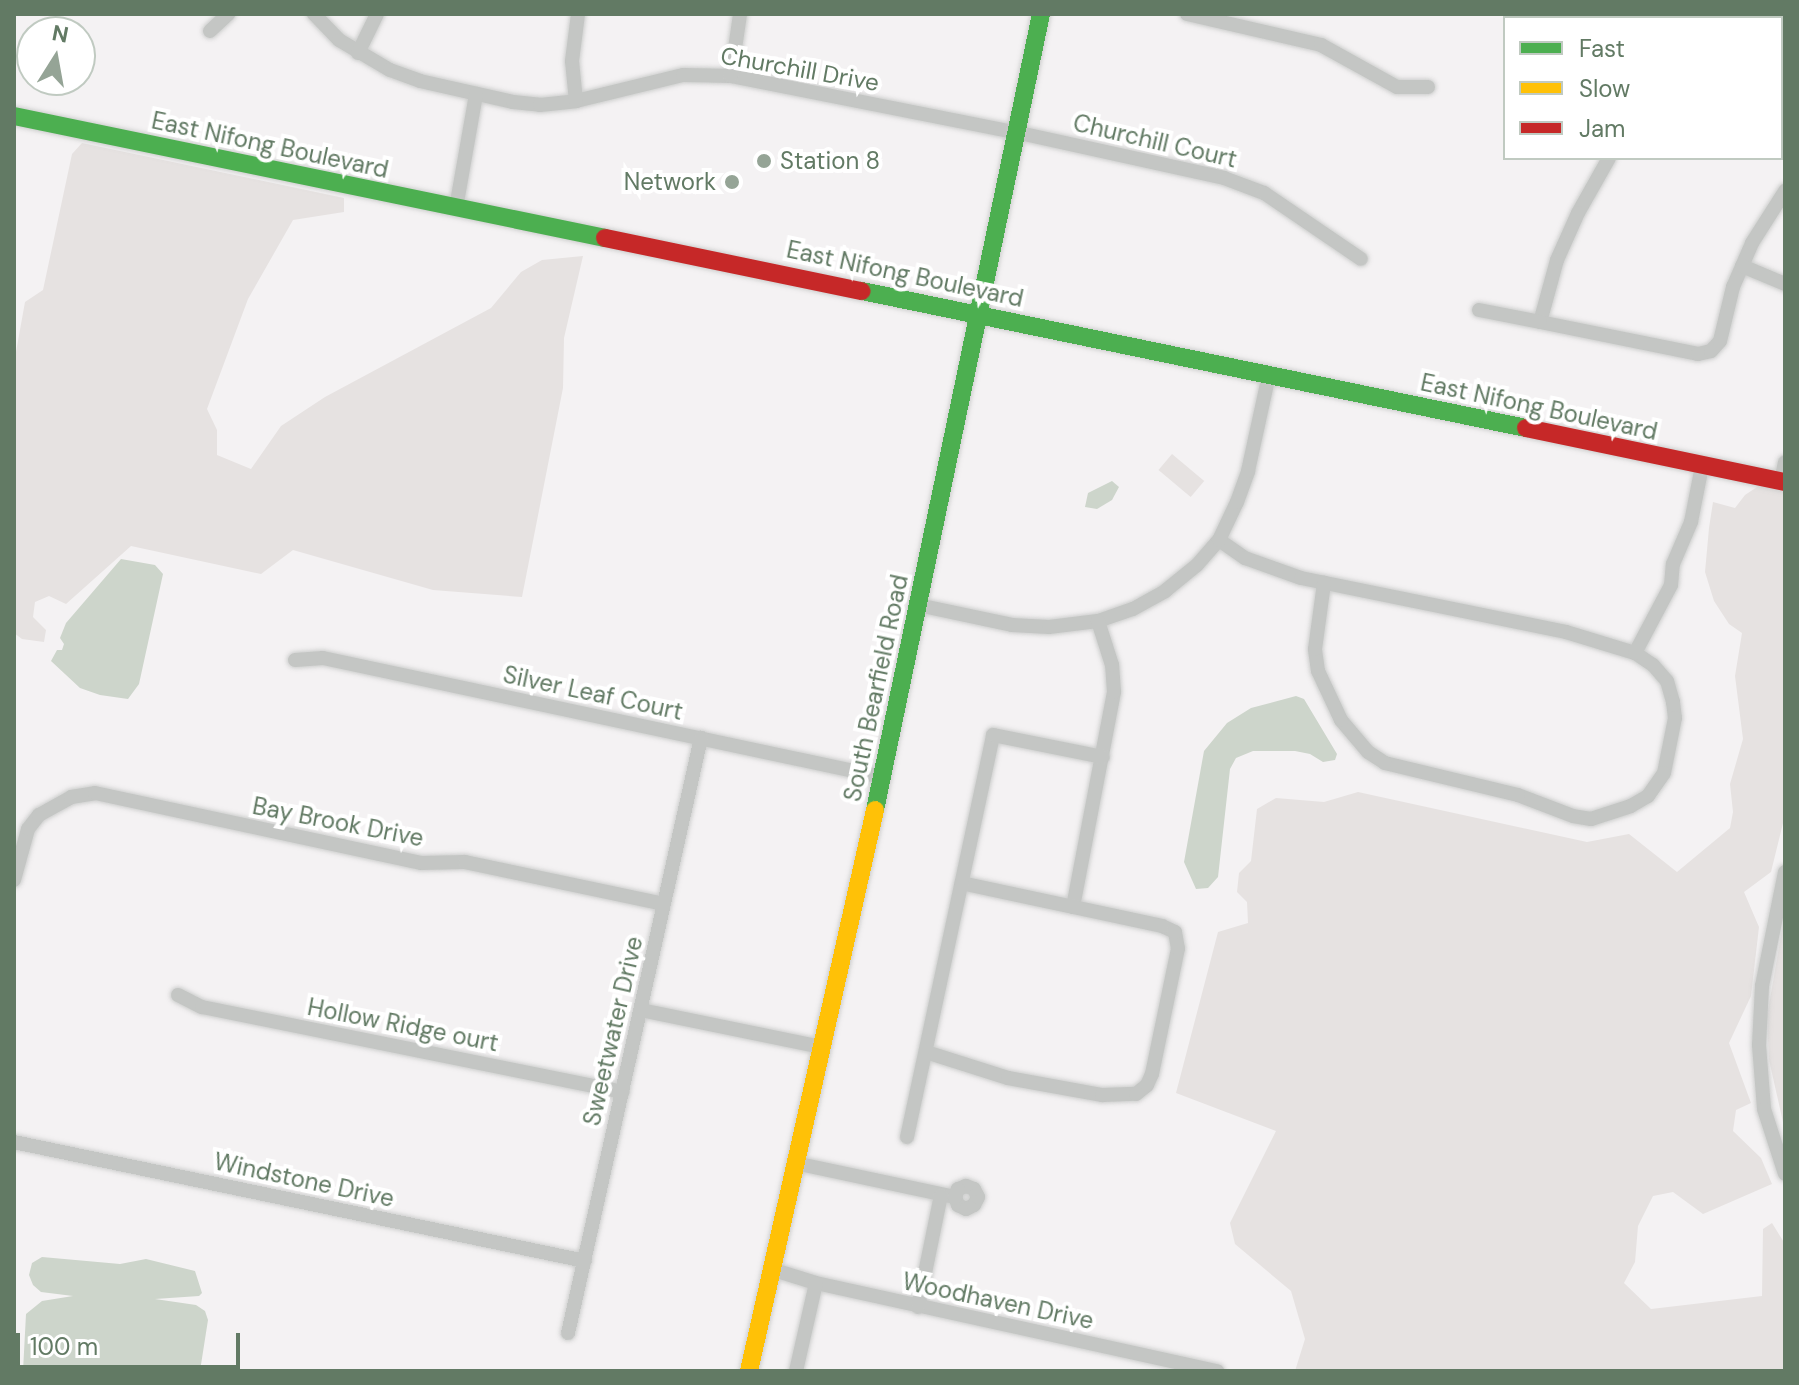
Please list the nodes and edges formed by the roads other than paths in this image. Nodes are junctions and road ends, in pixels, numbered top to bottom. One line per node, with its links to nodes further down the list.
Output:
1 (228, 14): 8 (street)
2 (314, 14): 9 (street, Churchill Drive)
3 (377, 14): 9 (street)
4 (578, 14): 13 (street)
5 (740, 14): 10 (street)
6 (1041, 14): 15 (street, South Bearfield Road)
7 (1187, 14): 11 (street)
8 (210, 31)
9 (358, 53): 12 (street, Churchill Drive)
10 (731, 76): 13 (street, Churchill Drive); 15 (street, Churchill Drive)
11 (1428, 87)
12 (476, 94): 13 (street, Churchill Drive); 18 (street)
13 (576, 101)
14 (14, 116): 18 (street, East Nifong Boulevard)
15 (1015, 132): 19 (street, Churchill Court); 23 (street, South Bearfield Road)
16 (1608, 160): 24 (street)
17 (1785, 191): 20 (street)
18 (456, 208): 23 (street, East Nifong Boulevard)
19 (1361, 259)
20 (1742, 266): 21 (street); 24 (street)
21 (1785, 284)
22 (1479, 310): 24 (street)
23 (981, 315): 25 (street, East Nifong Boulevard); 31 (street, South Bearfield Road)
24 (1540, 322)
25 (1269, 375): 27 (street, East Nifong Boulevard); 29 (street)
26 (1785, 462): 28 (street)
27 (1702, 466): 28 (street, East Nifong Boulevard); 33 (street)
28 (1783, 481)
29 (1219, 540): 30 (street); 32 (street)
30 (1324, 583): 33 (street); 33 (street)
31 (918, 605): 32 (street); 37 (street, South Bearfield Road)
32 (1098, 621): 36 (street)
33 (1635, 653)
34 (295, 660): 35 (street, Silver Leaf Court)
35 (701, 738): 37 (street, Silver Leaf Court); 41 (street, Sweetwater Drive)
36 (1103, 757): 40 (street); 42 (street)
37 (882, 777): 45 (street, South Bearfield Road)
38 (1785, 872): 51 (street)
39 (14, 880): 41 (street, Bay Brook Drive)
40 (962, 883): 42 (street); 46 (street)
41 (664, 904): 44 (street, Sweetwater Drive)
42 (1073, 907): 46 (street)
43 (178, 995): 47 (street, Hollow Ridge ourt)
44 (641, 1010): 45 (street); 47 (street, Sweetwater Drive)
45 (821, 1047): 50 (street, South Bearfield Road)
46 (926, 1052): 48 (street)
47 (622, 1092): 52 (street, Sweetwater Drive)
48 (907, 1137)
49 (14, 1142): 52 (street, Windstone Drive)
50 (795, 1163): 53 (street, South Bearfield Road); 55 (street)
51 (1785, 1174)
52 (585, 1261): 56 (street, Sweetwater Drive)
53 (771, 1269): 54 (street, Woodhaven Drive); 57 (street, South Bearfield Road)
54 (816, 1283): 55 (street, Woodhaven Drive); 58 (street)
55 (918, 1307): 59 (street, Woodhaven Drive)
56 (568, 1333)
57 (749, 1371)
58 (796, 1371)
59 (1217, 1371)

